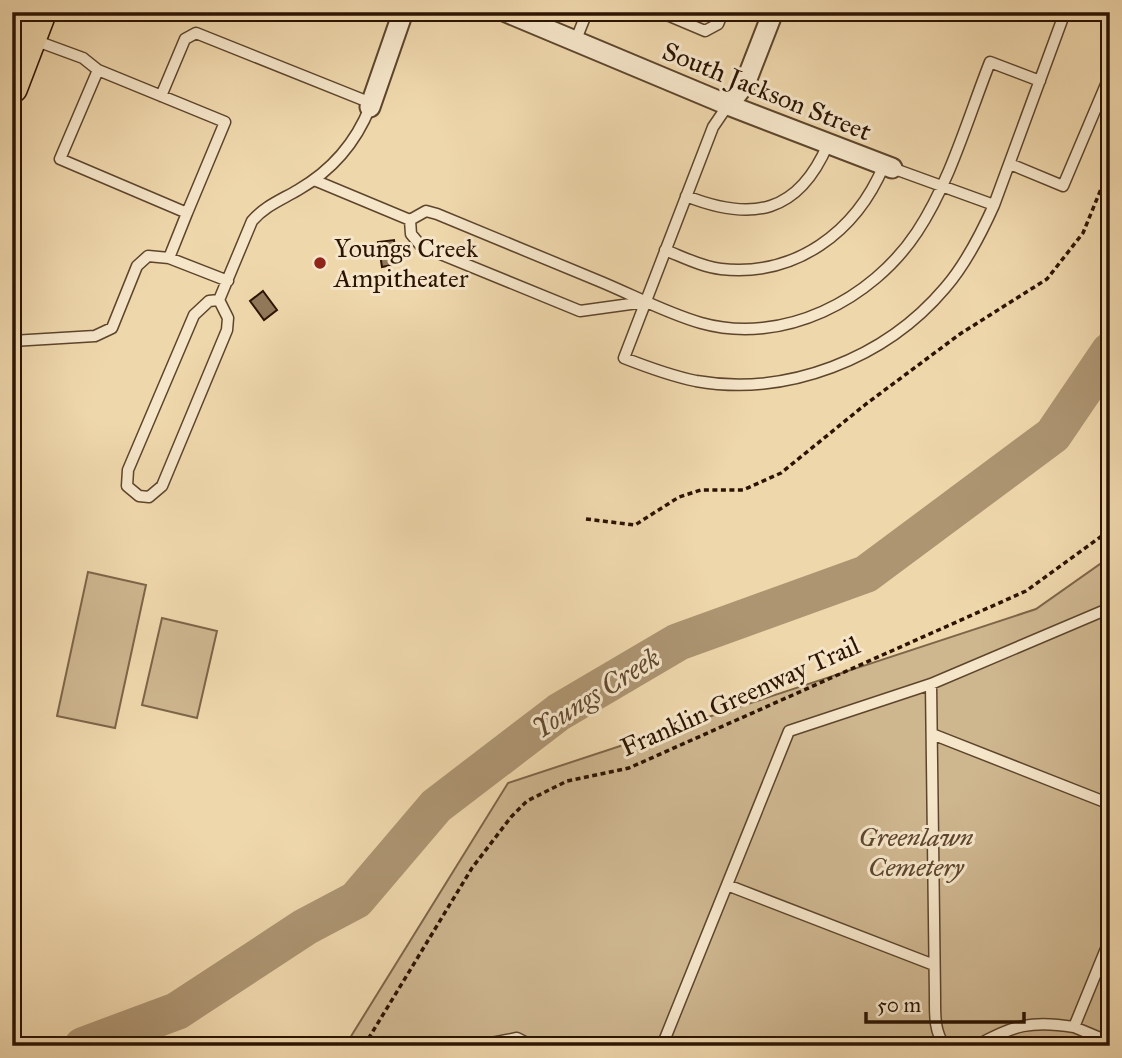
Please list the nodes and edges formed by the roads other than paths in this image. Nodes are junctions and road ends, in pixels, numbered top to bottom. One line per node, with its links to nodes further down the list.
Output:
1 (403, 12): 15 (street)
2 (506, 12): 9 (street, South Jackson Street)
3 (587, 12): 9 (lane)
4 (660, 12): 5 (lane)
5 (723, 12)
6 (773, 12): 16 (street)
7 (1065, 12): 12 (lane)
8 (35, 26): 10 (lane); 13 (main road)
9 (575, 42): 16 (street, South Jackson Street)
10 (97, 71): 14 (lane); 24 (lane)
11 (1110, 75): 18 (lane)
12 (1040, 81): 18 (lane); 21 (lane)
13 (12, 88)
14 (161, 96): 15 (lane); 24 (lane)
15 (370, 105): 20 (lane)
16 (728, 105): 17 (street, South Jackson Street); 22 (lane)
17 (828, 144): 19 (street, South Jackson Street); 22 (lane)
18 (1010, 164): 23 (lane)
19 (888, 167): 21 (lane); 26 (lane)
20 (314, 180): 25 (lane); 28 (lane)
21 (940, 186): 23 (lane); 30 (lane)
22 (686, 196): 26 (lane)
23 (994, 205): 30 (lane)
24 (187, 213): 27 (lane)
25 (411, 220): 30 (lane); 30 (lane)
26 (665, 250): 30 (lane)
27 (169, 257): 28 (lane); 31 (lane)
28 (228, 281): 29 (lane)
29 (219, 300): 29 (lane)
30 (646, 302)
31 (12, 341)
32 (1110, 608): 33 (lane)
33 (931, 684): 34 (lane); 36 (lane)
34 (932, 734): 35 (lane); 38 (lane)
35 (1110, 804)
36 (727, 885): 38 (lane); 43 (lane)
37 (1110, 939): 39 (lane)
38 (934, 965): 44 (lane)
39 (1074, 1027): 40 (lane); 45 (lane)
40 (1110, 1042)
41 (476, 1046): 42 (lane)
42 (533, 1046)
43 (662, 1046)
44 (945, 1046)
45 (976, 1046)

